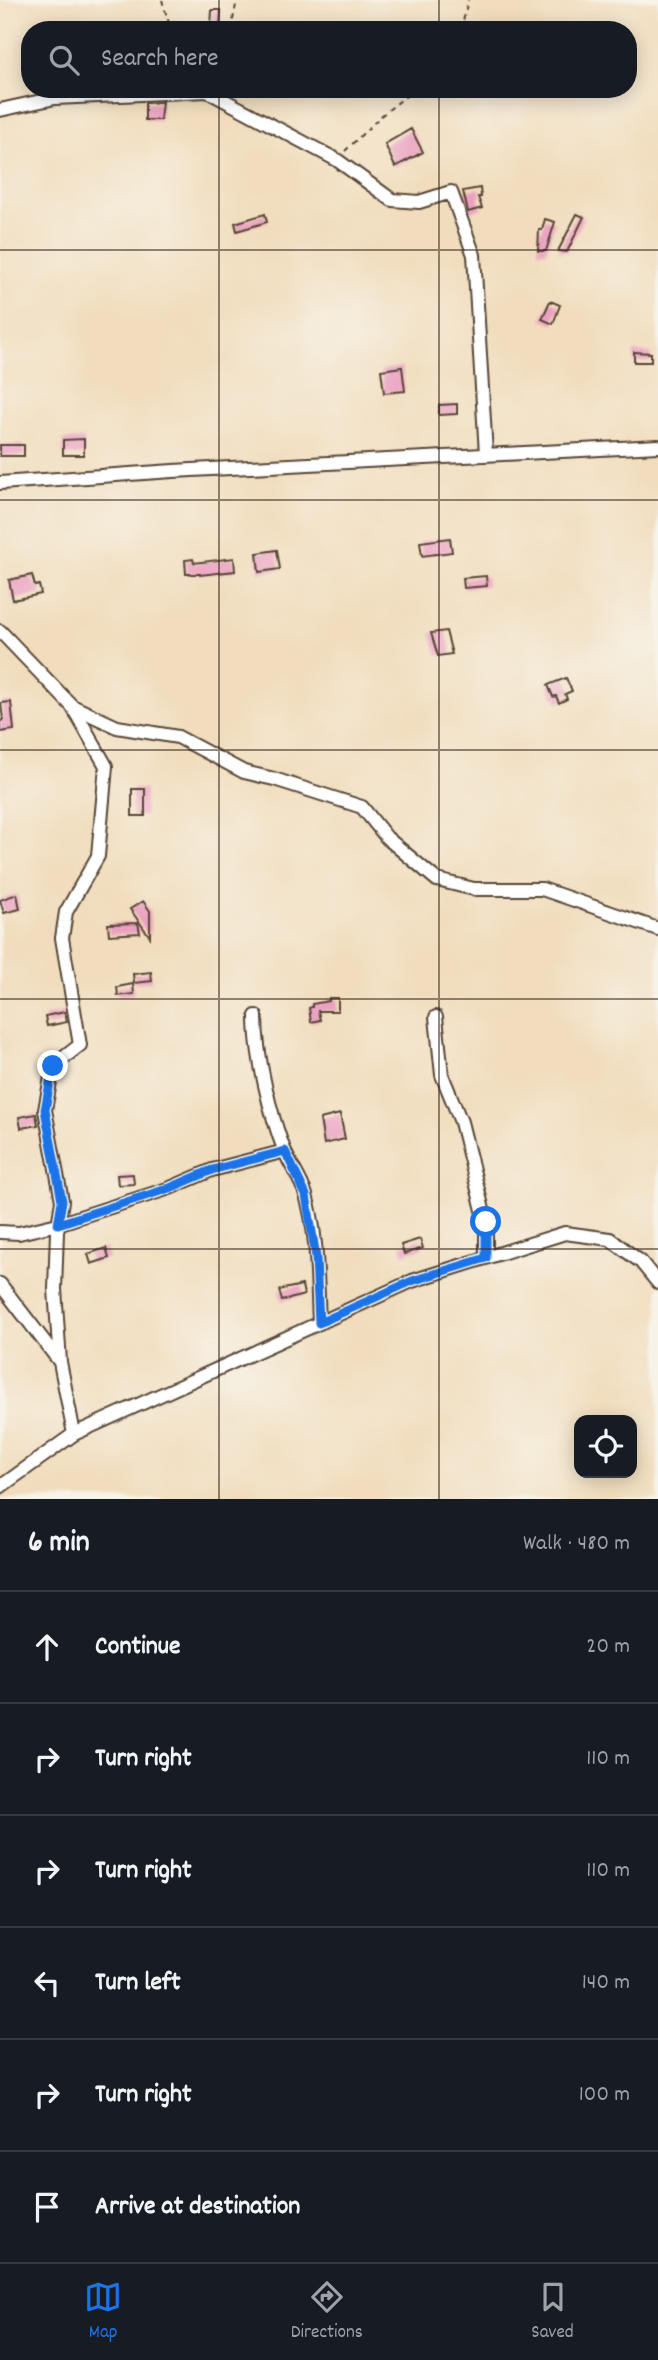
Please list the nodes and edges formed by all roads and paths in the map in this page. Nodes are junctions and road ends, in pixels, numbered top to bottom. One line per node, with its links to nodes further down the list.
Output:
1 (162, 0): 4 (path)
2 (237, 0): 5 (path)
3 (468, 0): 6 (path)
4 (168, 21)
5 (233, 21)
6 (463, 21)
7 (55, 98): 10 (street)
8 (220, 98): 11 (street)
9 (404, 98): 11 (path)
10 (0, 110)
11 (337, 160): 13 (street)
12 (658, 446): 13 (street)
13 (486, 454): 14 (street)
14 (0, 483)
15 (0, 631): 16 (street)
16 (72, 706): 17 (street); 21 (street)
17 (658, 929)
18 (256, 1016): 20 (street)
19 (436, 1017): 23 (street)
20 (285, 1151): 21 (street); 26 (street)
21 (58, 1224): 22 (street); 27 (street)
22 (0, 1232)
23 (486, 1258): 24 (street); 26 (street)
24 (658, 1283)
25 (0, 1284): 27 (street)
26 (319, 1323): 28 (street)
27 (60, 1362): 28 (street)
28 (74, 1434): 29 (street)
29 (0, 1487)

